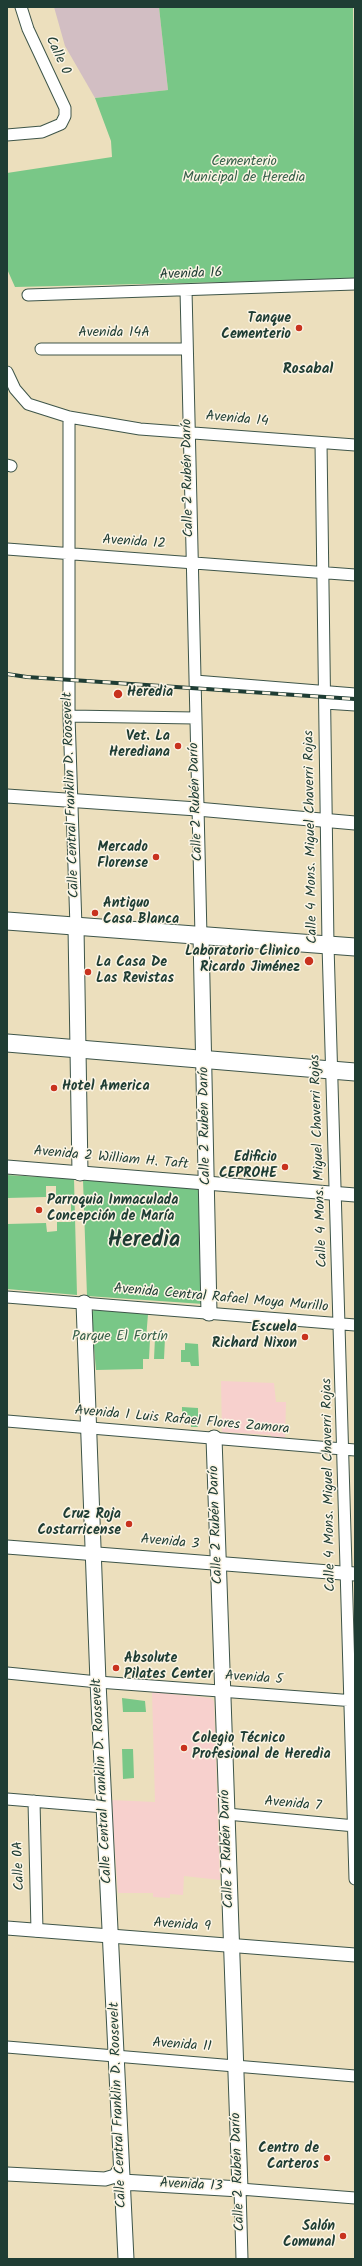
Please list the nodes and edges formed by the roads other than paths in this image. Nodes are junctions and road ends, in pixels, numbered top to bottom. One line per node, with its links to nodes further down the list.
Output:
1 (21, 7): 2 (street, Calle 0)
2 (7, 135)
3 (355, 284): 4 (street, Avenida 16)
4 (186, 290): 5 (street, Avenida 16); 7 (street, Calle 2 Rubén Darío)
5 (28, 295)
6 (40, 349): 7 (street, Avenida 14A)
7 (187, 349): 10 (street, Calle 2 Rubén Darío)
8 (7, 372): 9 (street, Avenida 14)
9 (69, 417): 10 (street, Avenida 14); 14 (street, Calle Central Franklin D. Roosevelt)
10 (188, 431): 11 (street, Avenida 14); 15 (street, Calle 2 Rubén Darío)
11 (321, 443): 12 (street, Avenida 14); 16 (street, Calle 4 Mons. Miguel Chaverri Rojas)
12 (355, 445)
13 (7, 549): 14 (street, Avenida 12)
14 (69, 554): 15 (street, Avenida 12); 22 (street, Calle Central Franklin D. Roosevelt)
15 (191, 563): 16 (street, Avenida 12); 18 (street, Calle 2 Rubén Darío)
16 (323, 572): 17 (street, Avenida 12); 20 (street, Calle 4 Mons. Miguel Chaverri Rojas)
17 (355, 574)
18 (195, 681): 20 (street); 23 (street, Calle 2 Rubén Darío)
19 (355, 694): 20 (street)
20 (325, 697): 21 (street); 27 (street, Calle 4 Mons. Miguel Chaverri Rojas)
21 (355, 705)
22 (69, 716): 23 (street); 25 (street, Calle Central Franklin D. Roosevelt)
23 (195, 718): 26 (street, Calle 2 Rubén Darío)
24 (7, 796): 25 (street)
25 (71, 801): 26 (street); 30 (street, Calle Central Franklin D. Roosevelt)
26 (197, 809): 27 (street); 31 (street, Calle 2 Rubén Darío)
27 (327, 821): 28 (street); 32 (street, Calle 4 Mons. Miguel Chaverri Rojas)
28 (355, 823)
29 (7, 921): 30 (main road)
30 (76, 926): 31 (main road); 35 (main road, Calle Central Franklin D. Roosevelt)
31 (201, 936): 32 (main road); 36 (main road, Calle 2 Rubén Darío)
32 (328, 945): 33 (main road); 37 (street, Calle 4 Mons. Miguel Chaverri Rojas)
33 (355, 947)
34 (7, 1043): 35 (main road)
35 (78, 1049): 36 (main road); 40 (main road, Calle Central Franklin D. Roosevelt)
36 (205, 1059): 37 (main road); 41 (main road, Calle 2 Rubén Darío)
37 (332, 1070): 38 (main road); 42 (street, Calle 4 Mons. Miguel Chaverri Rojas)
38 (355, 1072)
39 (7, 1167): 40 (street, Avenida 2 William H. Taft)
40 (80, 1173): 41 (street, Avenida 2 William H. Taft)
41 (206, 1183): 42 (street, Avenida 2 William H. Taft); 46 (main road, Calle 2 Rubén Darío)
42 (336, 1194): 43 (street, Avenida 2 William H. Taft); 47 (street, Calle 4 Mons. Miguel Chaverri Rojas)
43 (355, 1195)
44 (7, 1297): 45 (street, Avenida Central Rafael Moya Murillo)
45 (84, 1303): 46 (street, Avenida Central Rafael Moya Murillo); 50 (main road, Calle Central Franklin D. Roosevelt)
46 (209, 1313): 47 (street, Avenida Central Rafael Moya Murillo)
47 (340, 1324): 48 (street, Avenida Central Rafael Moya Murillo); 52 (street, Calle 4 Mons. Miguel Chaverri Rojas)
48 (355, 1325)
49 (7, 1421): 50 (street, Avenida 1 Luis Rafael Flores Zamora)
50 (89, 1428): 51 (street, Avenida 1 Luis Rafael Flores Zamora); 54 (main road, Calle Central Franklin D. Roosevelt)
51 (214, 1438): 52 (street, Avenida 1 Luis Rafael Flores Zamora); 55 (main road, Calle 2 Rubén Darío)
52 (349, 1449): 56 (street, Calle 4 Mons. Miguel Chaverri Rojas)
53 (7, 1547): 54 (street, Avenida 3)
54 (93, 1553): 55 (street, Avenida 3); 58 (main road, Calle Central Franklin D. Roosevelt)
55 (219, 1564): 56 (street, Avenida 3); 59 (main road, Calle 2 Rubén Darío)
56 (351, 1573): 60 (street, Calle 4 Mons. Miguel Chaverri Rojas)
57 (7, 1673): 58 (street, Avenida 5)
58 (98, 1682): 59 (street, Avenida 5); 63 (main road, Calle Central Franklin D. Roosevelt)
59 (223, 1692): 60 (street, Avenida 5); 64 (main road, Calle 2 Rubén Darío)
60 (353, 1701): 65 (street, Calle 4 Mons. Miguel Chaverri Rojas)
61 (7, 1799): 62 (street)
62 (34, 1801): 63 (street); 68 (street, Calle 0A)
63 (104, 1807): 69 (main road, Calle Central Franklin D. Roosevelt)
64 (227, 1814): 65 (street, Avenida 7); 70 (main road, Calle 2 Rubén Darío)
65 (354, 1826): 66 (street, Calle 4 Mons. Miguel Chaverri Rojas)
66 (355, 1879)
67 (7, 1928): 68 (street, Avenida 9)
68 (37, 1931): 69 (street, Avenida 9)
69 (111, 1938): 70 (street, Avenida 9); 73 (main road, Calle Central Franklin D. Roosevelt)
70 (232, 1945): 71 (street, Avenida 9); 74 (main road, Calle 2 Rubén Darío)
71 (355, 1954)
72 (7, 2047): 73 (street, Avenida 11)
73 (117, 2056): 74 (street, Avenida 11); 76 (main road, Calle Central Franklin D. Roosevelt)
74 (235, 2065): 75 (street, Avenida 11); 79 (main road, Calle 2 Rubén Darío)
75 (355, 2076)
76 (121, 2167): 78 (street); 80 (main road, Calle Central Franklin D. Roosevelt)
77 (7, 2174): 78 (street)
78 (105, 2179): 80 (street)
79 (240, 2189): 80 (main road, Avenida 13); 81 (street, Avenida 13); 83 (street, Calle 2 Rubén Darío)
80 (122, 2190): 82 (main road, Calle Central Franklin D. Roosevelt)
81 (355, 2198)
82 (126, 2259)
83 (242, 2259)

